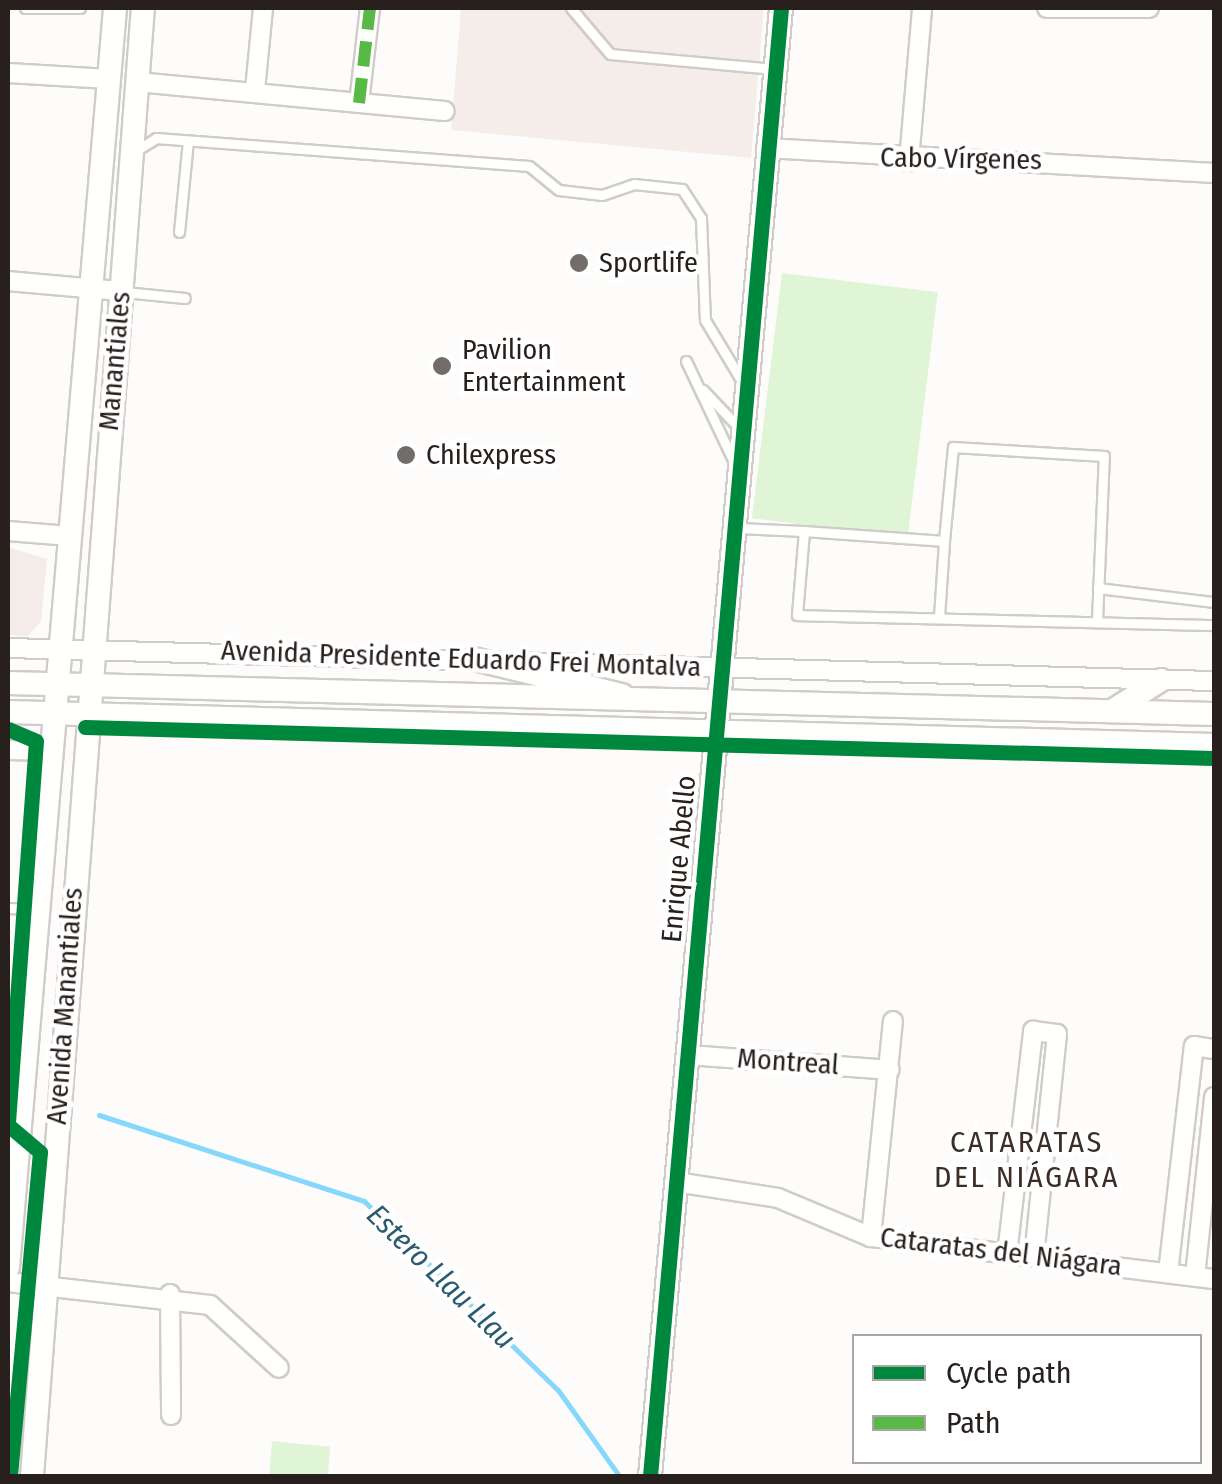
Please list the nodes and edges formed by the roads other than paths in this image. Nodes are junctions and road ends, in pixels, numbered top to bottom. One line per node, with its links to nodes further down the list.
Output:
1 (25, 8): 2 (lane)
2 (80, 8)
3 (114, 8): 14 (main road, Manantiales)
4 (144, 8): 15 (main road, Manantiales)
5 (263, 8): 16 (street)
6 (370, 8): 17 (street)
7 (571, 8): 12 (lane)
8 (781, 8): 12 (main road, Enrique Abello)
9 (922, 8): 22 (street)
10 (1047, 8): 11 (street)
11 (1149, 8)
12 (774, 70): 20 (main road, Enrique Abello)
13 (8, 73): 14 (street)
14 (108, 79): 26 (main road, Manantiales)
15 (138, 82): 16 (street); 21 (main road, Manantiales)
16 (255, 90): 17 (street)
17 (359, 102): 18 (street)
18 (445, 111)
19 (188, 140): 21 (lane); 24 (lane); 31 (lane)
20 (766, 148): 22 (street, Cabo Vírgenes); 31 (main road, Enrique Abello)
21 (132, 156): 27 (main road, Manantiales)
22 (909, 162): 23 (street, Cabo Vírgenes)
23 (1214, 174)
24 (178, 232)
25 (8, 281): 26 (street)
26 (91, 288): 27 (street); 37 (main road, Manantiales)
27 (121, 292): 28 (lane); 46 (main road, Manantiales)
28 (186, 298)
29 (686, 361): 30 (lane)
30 (694, 381): 32 (lane); 33 (lane)
31 (744, 384): 32 (main road, Enrique Abello)
32 (740, 429): 33 (main road, Enrique Abello)
33 (737, 469): 34 (main road, Enrique Abello)
34 (734, 528): 36 (lane); 48 (main road, Enrique Abello)
35 (8, 531): 37 (street)
36 (804, 531): 38 (lane); 41 (lane)
37 (70, 536): 44 (main road, Manantiales)
38 (944, 541): 39 (lane); 41 (lane)
39 (1098, 588): 40 (lane); 42 (lane)
40 (1214, 602)
41 (939, 618): 42 (lane)
42 (1097, 620): 43 (lane)
43 (1214, 625)
44 (60, 647): 45 (street, Avenida Presidente Eduardo Frei Montalva); 46 (street, Avenida Presidente Eduardo Frei Montalva); 54 (main road, Manantiales)
45 (8, 648)
46 (92, 649): 47 (street, Avenida Presidente Eduardo Frei Montalva); 55 (main road, Manantiales)
47 (474, 659): 48 (street, Avenida Presidente Eduardo Frei Montalva); 56 (main road)
48 (724, 666): 50 (street, Avenida Presidente Eduardo Frei Montalva); 57 (main road, Enrique Abello)
49 (1214, 668): 51 (lane)
50 (1161, 680): 51 (street, Avenida Presidente Eduardo Frei Montalva); 58 (main road)
51 (1194, 680): 52 (street, Avenida Presidente Eduardo Frei Montalva)
52 (1214, 681)
53 (8, 682): 54 (main road, Avenida Presidente Eduardo Frei Montalva)
54 (58, 683): 55 (main road, Avenida Presidente Eduardo Frei Montalva); 60 (main road, Manantiales)
55 (89, 685): 56 (main road, Avenida Presidente Eduardo Frei Montalva); 61 (main road, Manantiales)
56 (634, 702): 57 (main road, Avenida Presidente Eduardo Frei Montalva)
57 (718, 703): 58 (main road, Avenida Presidente Eduardo Frei Montalva); 63 (main road, Enrique Abello)
58 (1112, 711): 62 (main road, Avenida Presidente Eduardo Frei Montalva)
59 (8, 712): 60 (main road)
60 (55, 713): 61 (main road); 66 (main road, Avenida Manantiales)
61 (86, 714): 63 (main road); 83 (main road, Avenida Manantiales)
62 (1214, 714)
63 (714, 731): 64 (main road); 71 (main road, Enrique Abello)
64 (1214, 745)
65 (8, 750): 66 (street)
66 (52, 751): 68 (main road, Avenida Manantiales)
67 (8, 908): 68 (lane)
68 (38, 909): 78 (main road, Avenida Manantiales)
69 (893, 1021): 72 (street)
70 (1214, 1049): 79 (street)
71 (687, 1055): 72 (street, Montreal); 74 (main road, Enrique Abello)
72 (889, 1070): 75 (street)
73 (1214, 1097): 80 (street)
74 (676, 1182): 75 (street, Cataratas del Niágara); 88 (main road, Enrique Abello)
75 (871, 1237): 76 (street, Cataratas del Niágara)
76 (1007, 1254): 77 (street, Cataratas del Niágara); 77 (street)
77 (1034, 1257): 79 (street, Cataratas del Niágara)
78 (8, 1267)
79 (1168, 1273): 80 (street, Cataratas del Niágara)
80 (1195, 1276): 81 (street, Cataratas del Niágara)
81 (1214, 1279)
82 (8, 1282): 83 (street)
83 (48, 1285): 84 (street); 87 (main road, Avenida Manantiales)
84 (170, 1294): 85 (street); 86 (street)
85 (279, 1368)
86 (171, 1415)
87 (32, 1476)
88 (650, 1476)

